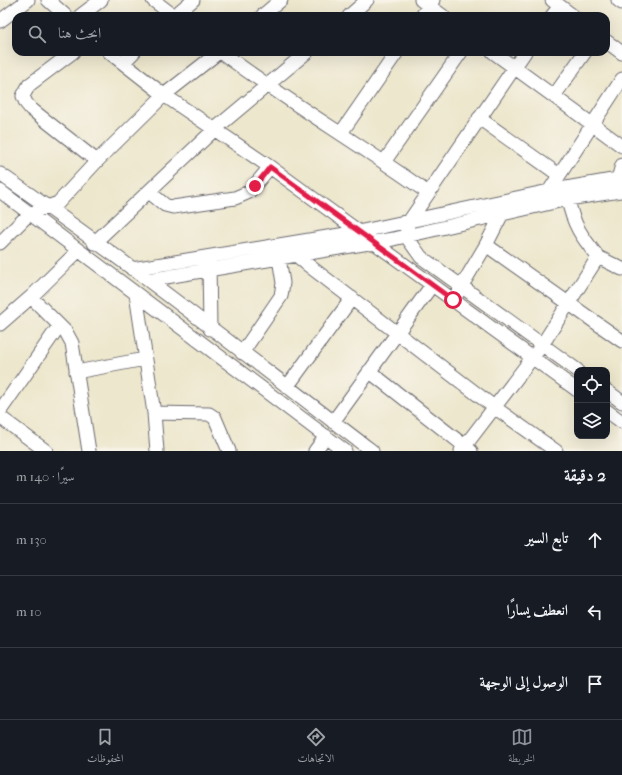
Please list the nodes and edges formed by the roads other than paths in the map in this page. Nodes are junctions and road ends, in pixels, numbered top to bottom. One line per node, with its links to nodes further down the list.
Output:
1 (28, 0): 20 (street)
2 (48, 0): 12 (street)
3 (101, 0): 13 (street)
4 (153, 0): 14 (street)
5 (193, 0): 15 (street)
6 (281, 0): 16 (street)
7 (367, 0): 17 (street)
8 (618, 0): 9 (street)
9 (622, 3)
10 (426, 5): 18 (street)
11 (555, 7): 19 (street)
12 (62, 12)
13 (85, 12)
14 (169, 12)
15 (179, 12)
16 (267, 12)
17 (354, 12)
18 (437, 12)
19 (566, 12)
20 (0, 21)
21 (610, 44): 22 (street)
22 (622, 53)
23 (68, 56): 45 (street)
24 (114, 56): 34 (street)
25 (130, 56): 34 (street)
26 (215, 56): 38 (street)
27 (226, 56): 37 (street)
28 (302, 56): 37 (street)
29 (394, 56): 43 (street)
30 (458, 56): 46 (street)
31 (499, 56): 35 (street)
32 (523, 56): 35 (street)
33 (582, 56): 39 (street)
34 (123, 63): 38 (street)
35 (514, 67): 39 (street); 40 (street)
36 (622, 79): 41 (street)
37 (267, 86): 42 (street); 43 (street)
38 (164, 95): 42 (street); 45 (street)
39 (554, 96): 41 (street)
40 (479, 118): 50 (street); 55 (street)
41 (592, 124): 44 (street); 50 (street)
42 (215, 130): 48 (street); 54 (street)
43 (341, 134): 46 (street)
44 (622, 146)
45 (97, 161): 58 (street)
46 (384, 162): 55 (street)
47 (622, 165): 51 (street)
48 (270, 167): 54 (street); 62 (street)
49 (0, 174): 58 (street)
50 (559, 175): 53 (street)
51 (620, 187): 53 (street); 56 (street)
52 (0, 191): 60 (street)
53 (549, 191): 57 (street)
54 (148, 192): 64 (street)
55 (428, 193): 61 (street)
56 (568, 199): 59 (street); 70 (street)
57 (509, 200): 59 (street); 61 (street)
58 (46, 207): 60 (street); 64 (street)
59 (502, 213): 61 (street); 66 (street)
60 (30, 214): 63 (street); 68 (street)
61 (407, 230): 62 (street); 65 (street); 77 (street)
62 (358, 232): 65 (street); 67 (street)
63 (0, 243)
64 (94, 243): 72 (street)
65 (374, 243): 67 (street); 76 (street)
66 (486, 245): 77 (street); 82 (street)
67 (295, 249): 69 (street); 71 (street); 80 (street)
68 (78, 251): 78 (street); 79 (street)
69 (209, 256): 72 (street); 74 (street)
70 (598, 257): 73 (street); 82 (street)
71 (279, 258): 74 (street); 89 (street)
72 (132, 269): 75 (street)
73 (622, 269)
74 (210, 270): 75 (street); 85 (street)
75 (148, 280): 85 (street)
76 (432, 285): 81 (street); 86 (street)
77 (462, 287): 81 (street); 88 (street)
78 (136, 294): 91 (street); 105 (street)
79 (31, 297): 83 (street); 84 (street)
80 (352, 298): 86 (street); 95 (street)
81 (453, 300): 90 (street)
82 (569, 303): 87 (street); 88 (street)
83 (0, 324)
84 (59, 326): 94 (street); 100 (street)
85 (210, 329): 89 (street)
86 (397, 333): 93 (street); 99 (street)
87 (622, 341)
88 (542, 344): 90 (street); 92 (street)
89 (242, 353): 95 (street)
90 (532, 358): 96 (street); 99 (street)
91 (145, 359): 94 (street); 101 (street)
92 (574, 367)
93 (369, 371): 104 (street); 106 (street)
94 (76, 372): 108 (street)
95 (287, 387): 104 (street)
96 (574, 388)
97 (610, 393): 98 (street)
98 (622, 401): 102 (street)
99 (494, 407): 106 (street); 114 (street)
100 (0, 411)
101 (154, 413): 109 (street); 110 (street)
102 (613, 416)
103 (0, 417): 107 (street)
104 (333, 422): 113 (street)
105 (326, 436): 111 (street); 112 (street)
106 (465, 449)
107 (46, 451)
108 (90, 451)
109 (157, 451)
110 (229, 451)
111 (315, 451)
112 (346, 451)
113 (372, 451)
114 (556, 451)

